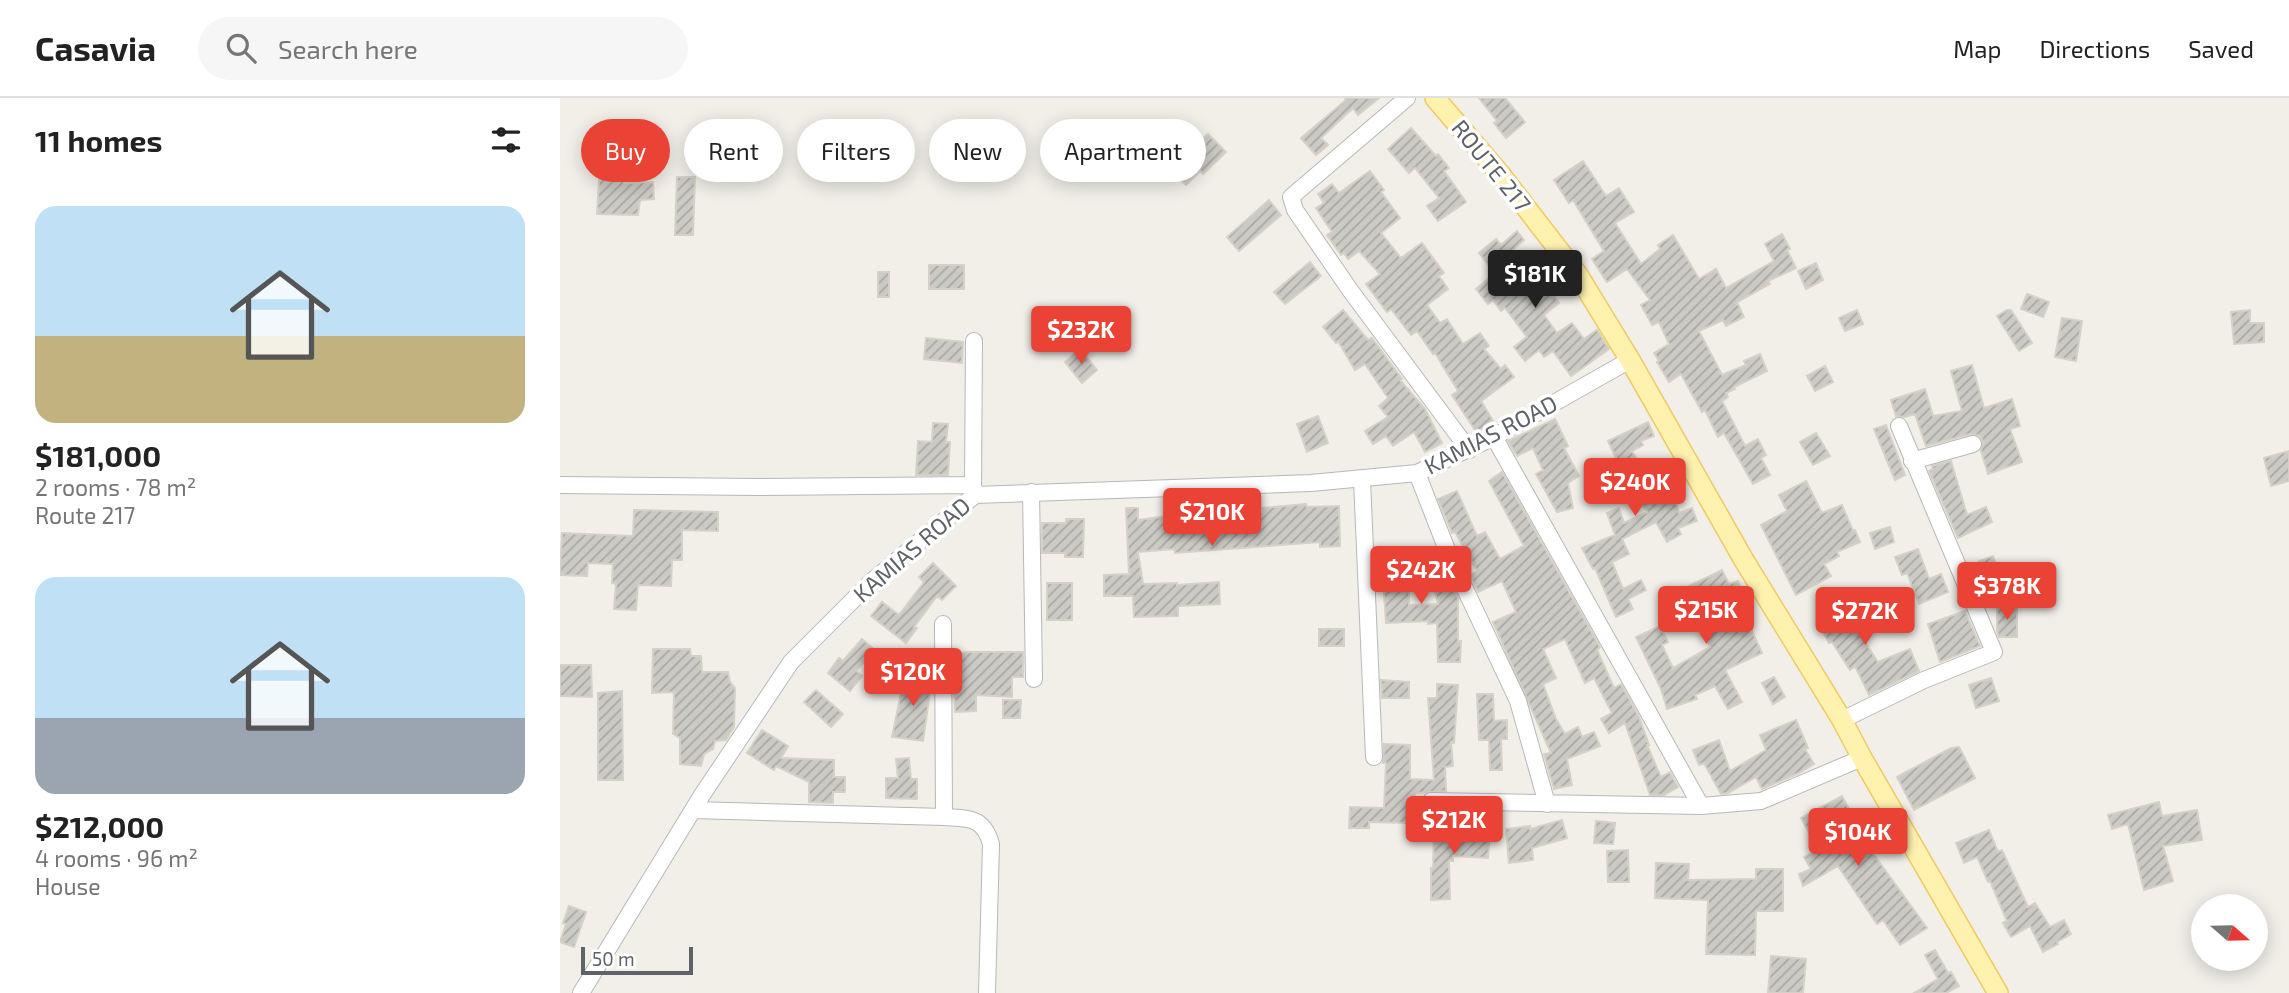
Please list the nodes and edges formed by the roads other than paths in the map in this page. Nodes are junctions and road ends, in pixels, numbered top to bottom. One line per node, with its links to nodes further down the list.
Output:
1 (1406, 98): 8 (street)
2 (1435, 98): 4 (main road, ROUTE 217)
3 (974, 341): 13 (street)
4 (1630, 360): 6 (street, KAMIAS ROAD); 17 (main road, ROUTE 217)
5 (1899, 426): 9 (street)
6 (1494, 437): 8 (street, KAMIAS ROAD); 22 (street)
7 (1973, 443): 9 (street)
8 (1469, 450): 10 (street, KAMIAS ROAD)
9 (1912, 461): 17 (street)
10 (1417, 472): 11 (street, KAMIAS ROAD); 21 (street)
11 (1362, 480): 14 (street, KAMIAS ROAD); 18 (street)
12 (560, 485): 13 (street)
13 (974, 490): 14 (street, KAMIAS ROAD); 23 (street, KAMIAS ROAD)
14 (1031, 492): 16 (street)
15 (943, 624): 24 (street)
16 (1034, 679)
17 (1842, 720): 19 (main road, ROUTE 217)
18 (1374, 757)
19 (1861, 758): 22 (street); 27 (main road, ROUTE 217)
20 (1431, 801): 21 (street)
21 (1547, 804): 22 (street)
22 (1701, 806)
23 (693, 810): 24 (street); 25 (street, KAMIAS ROAD)
24 (944, 817): 26 (street)
25 (581, 993)
26 (987, 993)
27 (1998, 993)

